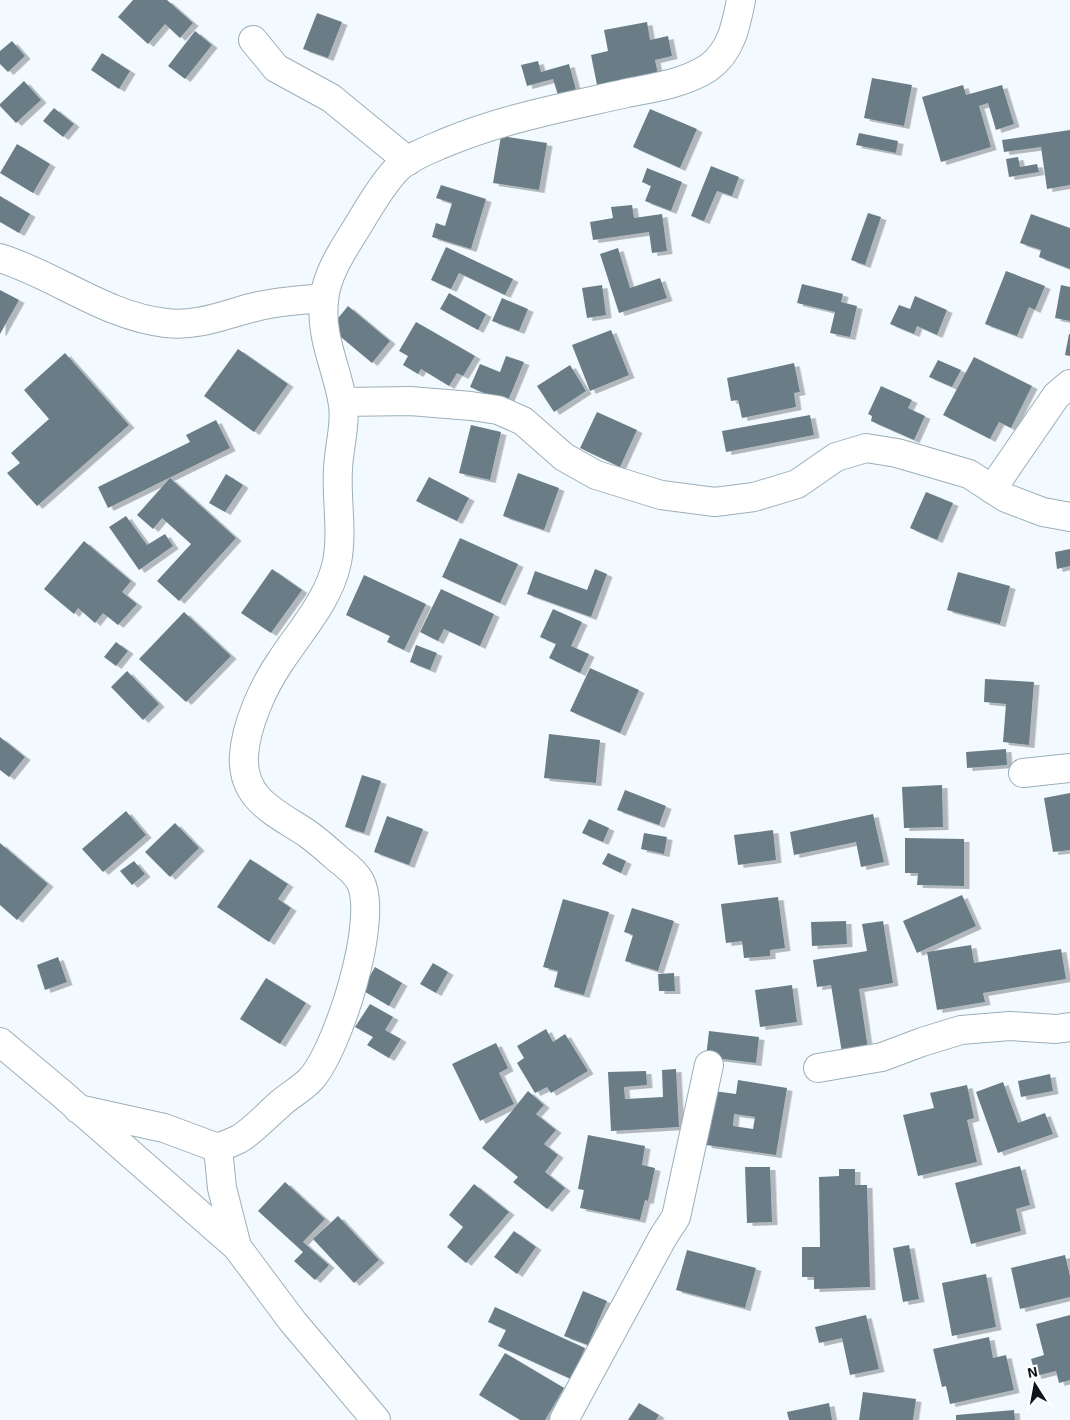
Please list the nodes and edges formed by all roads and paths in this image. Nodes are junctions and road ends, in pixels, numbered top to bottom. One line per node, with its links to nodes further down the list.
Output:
1 (741, 0): 3 (street)
2 (253, 40): 3 (street)
3 (408, 161): 5 (street)
4 (0, 258): 5 (street)
5 (324, 298): 7 (street)
6 (1070, 384): 8 (street)
7 (343, 402): 8 (street); 17 (street)
8 (992, 489): 9 (street)
9 (1070, 517)
10 (1070, 768): 11 (street)
11 (1023, 772)
12 (1070, 1028): 15 (street)
13 (0, 1042): 16 (street)
14 (709, 1064): 20 (street)
15 (818, 1068)
16 (78, 1109): 17 (street); 18 (street)
17 (218, 1148): 18 (street)
18 (237, 1247): 19 (street)
19 (376, 1420)
20 (564, 1420)

